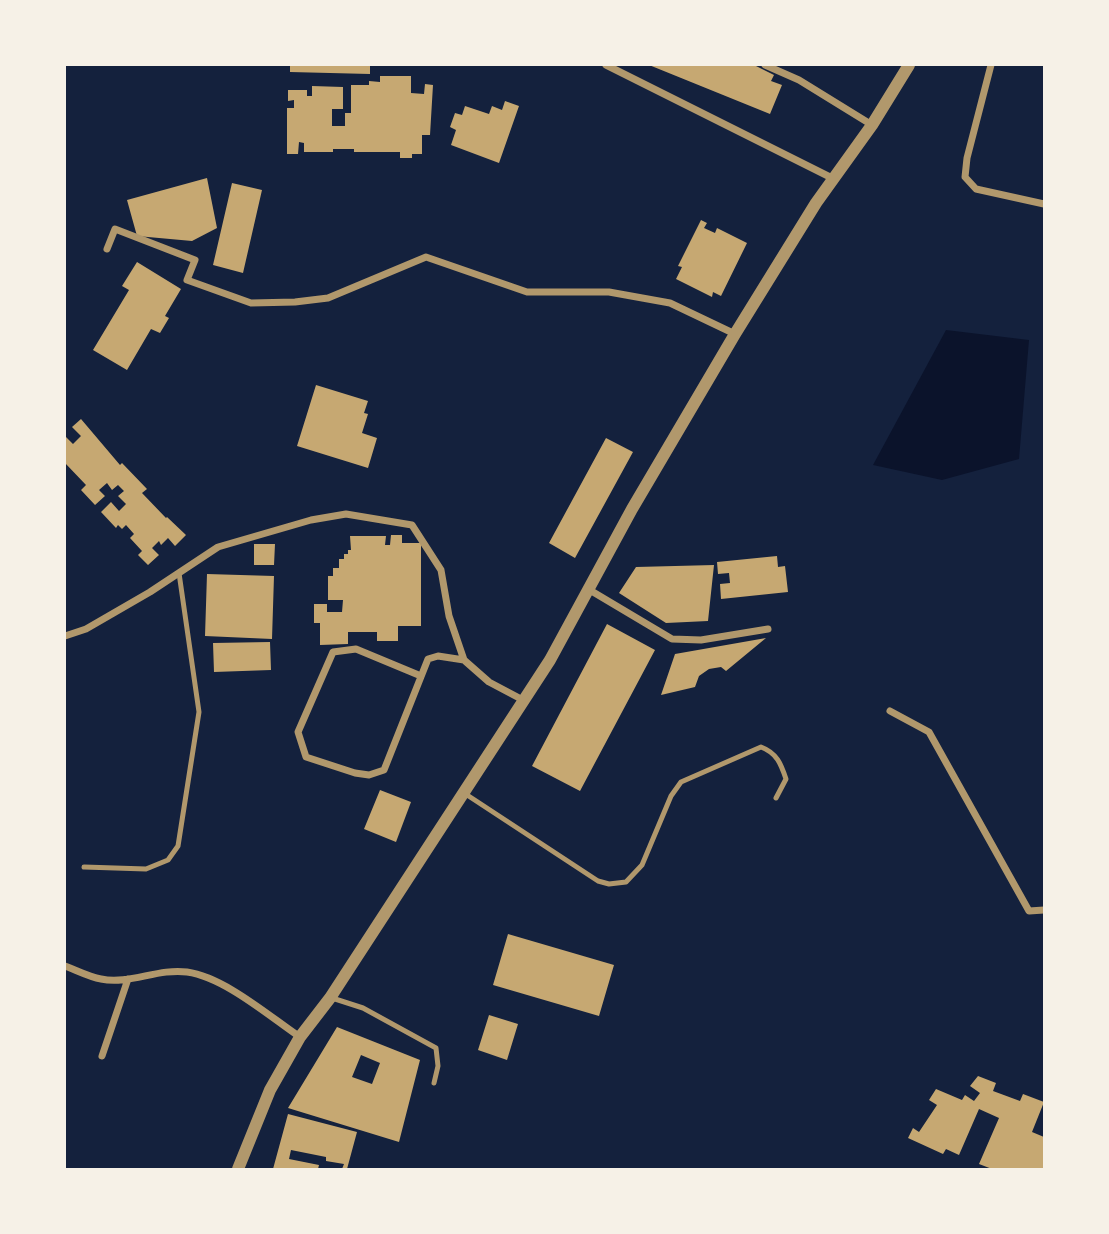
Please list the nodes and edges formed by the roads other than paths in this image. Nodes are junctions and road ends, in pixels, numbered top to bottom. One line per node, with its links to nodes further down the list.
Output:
1 (606, 65): 6 (street)
2 (765, 65): 5 (street)
3 (909, 65): 5 (street)
4 (991, 65): 7 (street)
5 (872, 125): 6 (street)
6 (834, 179): 9 (street)
7 (1044, 204)
8 (107, 248): 9 (street)
9 (735, 334): 11 (street)
10 (178, 573): 13 (street); 14 (street); 20 (lane)
11 (589, 589): 12 (street); 16 (street)
12 (768, 629)
13 (65, 636)
14 (464, 660): 15 (street); 16 (street)
15 (421, 676): 15 (street)
16 (523, 700): 18 (street)
17 (890, 710): 21 (street)
18 (464, 793): 19 (lane); 24 (street)
19 (776, 798)
20 (84, 867)
21 (1044, 910)
22 (65, 966): 23 (street)
23 (128, 979): 25 (street); 26 (street)
24 (330, 998): 25 (street); 27 (lane)
25 (300, 1037): 28 (street)
26 (102, 1056)
27 (434, 1083)
28 (238, 1169)

